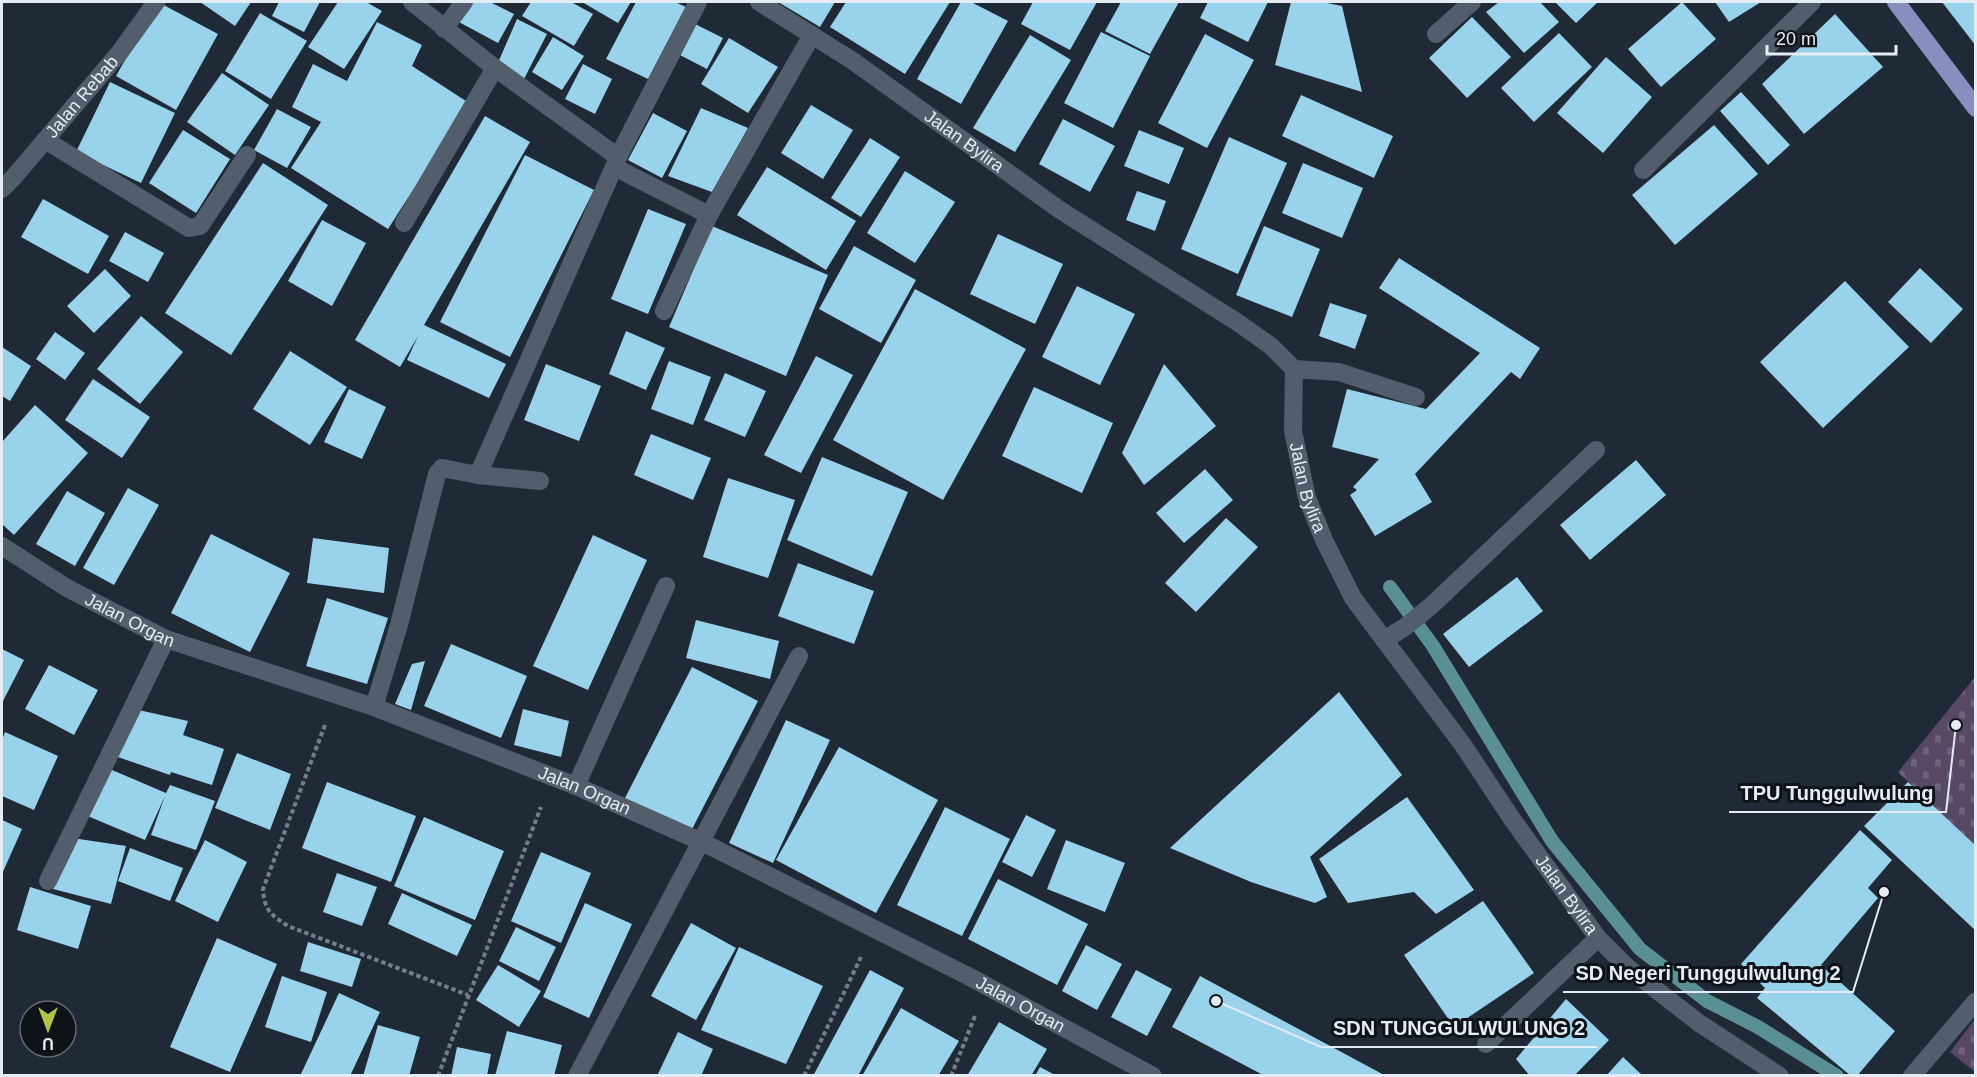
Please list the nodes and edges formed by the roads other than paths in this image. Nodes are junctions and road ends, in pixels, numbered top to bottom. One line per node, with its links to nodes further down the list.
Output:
1 (156, 2): 14 (street, Jalan Rebab)
2 (412, 2): 9 (street)
3 (464, 2): 9 (street)
4 (698, 2): 16 (street)
5 (759, 2): 11 (street, Jalan Bylira)
6 (1472, 2): 10 (street)
7 (1812, 2): 17 (street)
8 (1896, 2): 13 (main road)
9 (444, 29): 12 (street)
10 (1436, 34)
11 (812, 35): 19 (street); 22 (street, Jalan Bylira)
12 (495, 68): 16 (street); 20 (street)
13 (1976, 108)
14 (45, 140): 15 (street); 18 (street, Jalan Rebab)
15 (247, 155)
16 (616, 162): 19 (street); 25 (street)
17 (1643, 170)
18 (2, 189)
19 (709, 216): 21 (street)
20 (404, 223)
21 (663, 311)
22 (1302, 370): 23 (street); 30 (street, Jalan Bylira)
23 (1416, 397)
24 (1596, 450): 30 (street)
25 (478, 475): 26 (street); 32 (street)
26 (540, 481)
27 (2, 546): 29 (street, Jalan Organ)
28 (666, 586): 33 (street)
29 (166, 639): 32 (street, Jalan Organ); 35 (street)
30 (1384, 640): 36 (street, Jalan Bylira)
31 (799, 656): 34 (street)
32 (374, 707): 33 (street, Jalan Organ)
33 (576, 786): 34 (street, Jalan Organ)
34 (702, 842): 39 (street); 40 (street, Jalan Organ)
35 (48, 880)
36 (1598, 938): 38 (street); 41 (street, Jalan Bylira)
37 (1976, 1001): 42 (street)
38 (1486, 1044)
39 (578, 1076)
40 (1152, 1076)
41 (1780, 1076)
42 (1912, 1076)

